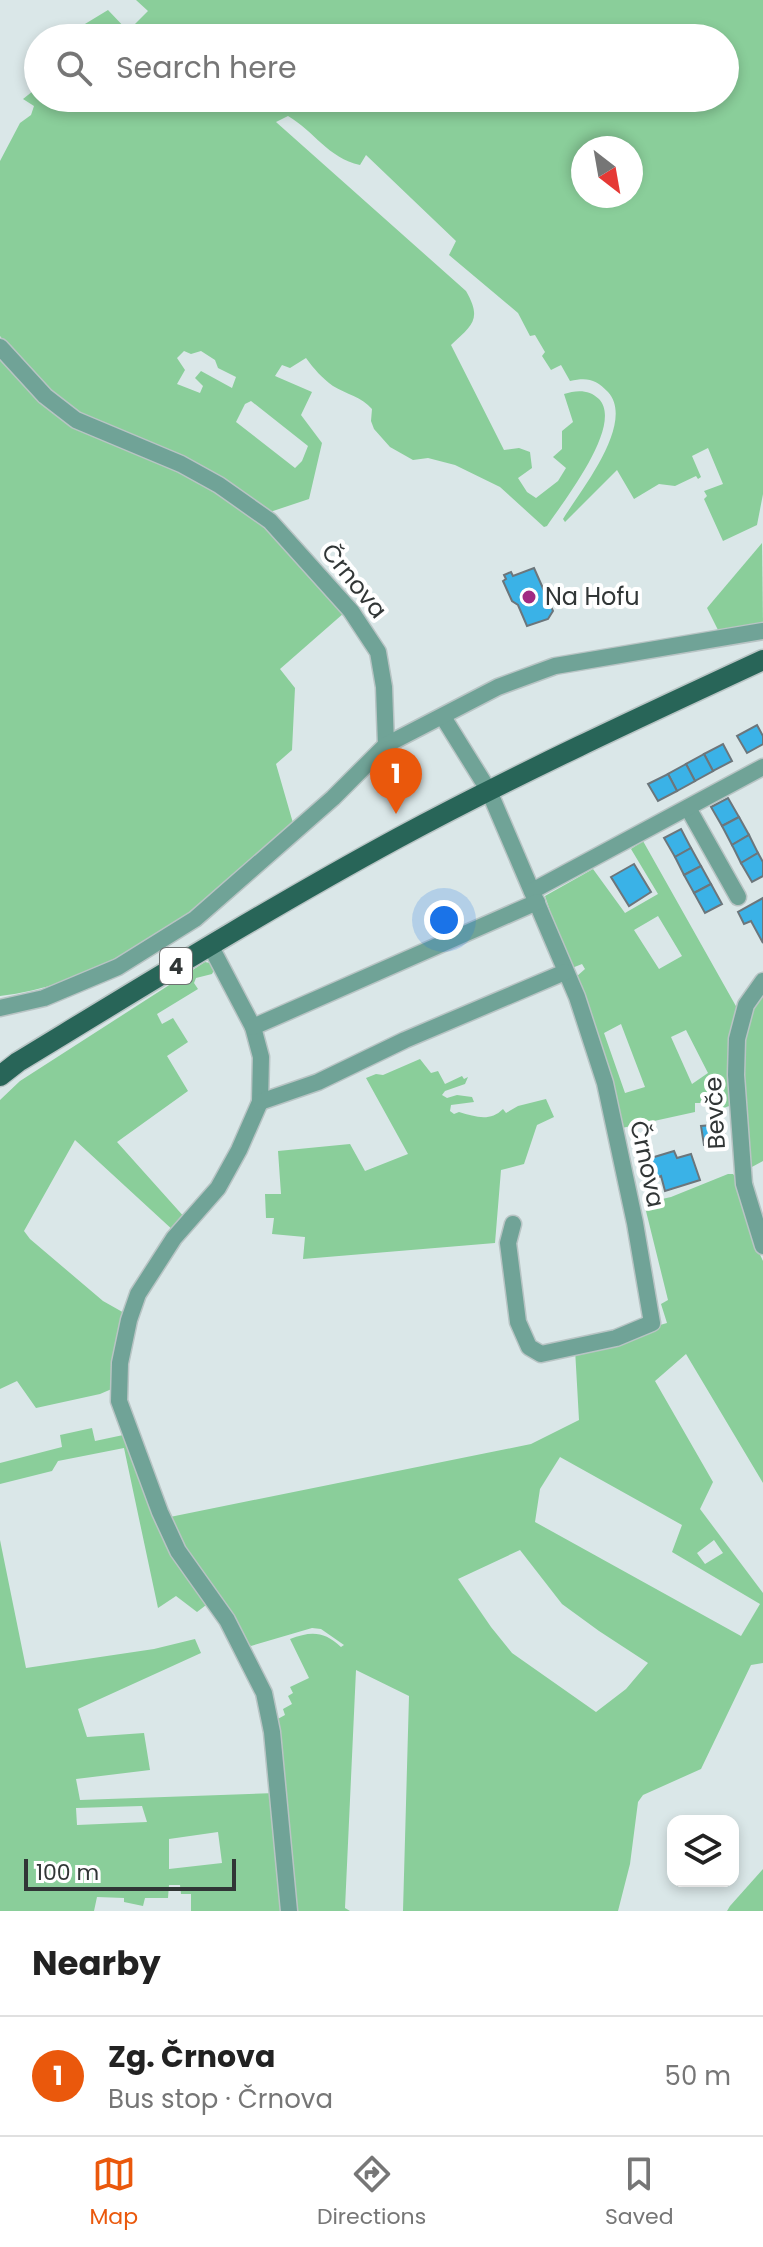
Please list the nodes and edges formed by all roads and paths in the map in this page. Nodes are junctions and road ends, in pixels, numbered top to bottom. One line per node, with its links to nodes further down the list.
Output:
1 (0, 347): 5 (street, Črnova)
2 (763, 631): 4 (street)
3 (763, 660): 7 (main road, 4)
4 (443, 717): 5 (street); 7 (street, Črnova)
5 (386, 745): 14 (street)
6 (763, 767): 8 (street)
7 (489, 791): 9 (street, Črnova); 11 (main road, 4)
8 (688, 808): 9 (street); 10 (street)
9 (535, 896): 12 (street, Črnova); 15 (street)
10 (738, 897)
11 (210, 945): 15 (street); 16 (main road, 4)
12 (565, 972): 17 (street); 18 (street, Črnova)
13 (763, 981): 19 (street, Bevče)
14 (0, 1008)
15 (253, 1027): 17 (street)
16 (0, 1076)
17 (260, 1102): 20 (street)
18 (513, 1224)
19 (763, 1246)
20 (289, 1911)

